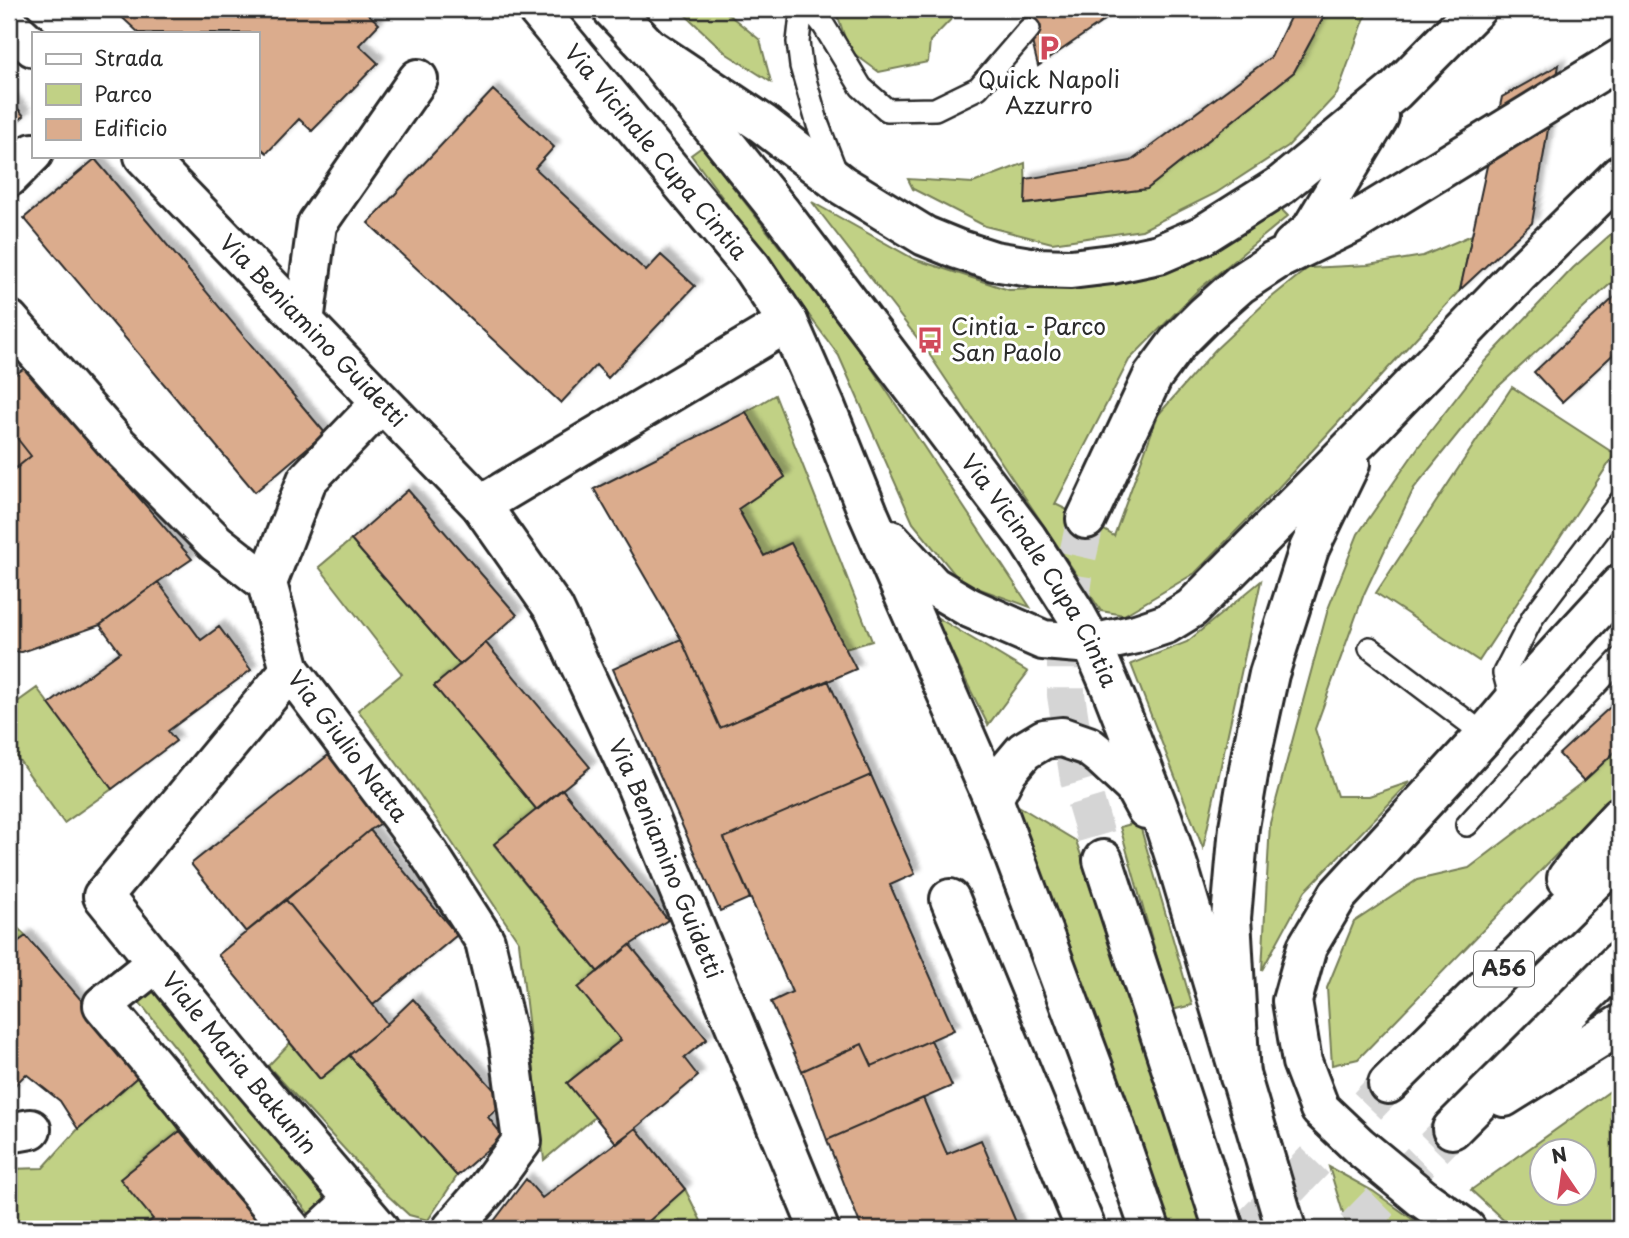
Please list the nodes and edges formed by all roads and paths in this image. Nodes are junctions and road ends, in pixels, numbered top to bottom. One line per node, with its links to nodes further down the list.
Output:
1 (537, 9): 20 (main road, Via Vicinale Cupa Cintia)
2 (612, 9): 8 (main road, Via Vicinale Cupa Cintia)
3 (1476, 9): 11 (main road)
4 (806, 12): 6 (lane); 16 (lane)
5 (9, 25): 7 (main road)
6 (1029, 29)
7 (32, 46)
8 (648, 47): 16 (main road); 29 (main road, Via Vicinale Cupa Cintia)
9 (1620, 59): 17 (main road)
10 (418, 79): 19 (main road)
11 (1395, 91): 16 (main road); 17 (main road)
12 (32, 154): 15 (main road)
13 (146, 158): 19 (main road, Via Beniamino Guidetti)
14 (1620, 175): 22 (main road)
15 (9, 177)
16 (842, 185)
17 (1275, 261): 26 (main road)
18 (9, 320): 27 (main road)
19 (304, 322): 21 (main road, Via Beniamino Guidetti)
20 (788, 323): 24 (main road); 25 (main road, Via Vicinale Cupa Cintia)
21 (381, 403): 24 (main road, Via Beniamino Guidetti); 27 (main road)
22 (1365, 434): 29 (main road); 46 (main road)
23 (1620, 502): 33 (lane)
24 (481, 505): 53 (main road, Via Beniamino Guidetti)
25 (869, 515): 29 (main road); 35 (main road, Via Vicinale Cupa Cintia)
26 (1086, 519)
27 (267, 583): 32 (main road, Via Giulio Natta)
28 (1620, 585): 33 (main road)
29 (1092, 644): 40 (main road, Via Vicinale Cupa Cintia)
30 (1370, 648): 34 (lane)
31 (1620, 659): 37 (lane)
32 (290, 670): 43 (main road, Viale Maria Bakunin); 52 (main road, Via Giulio Natta)
33 (1512, 703): 34 (main road)
34 (1485, 735): 58 (main road)
35 (993, 799): 40 (main road); 55 (main road, Via Vicinale Cupa Cintia)
36 (1620, 816): 44 (main road)
37 (1467, 825)
38 (1620, 855): 44 (main road, A56)
39 (1103, 860): 56 (main road)
40 (1179, 869): 46 (main road, Via Vicinale Cupa Cintia)
41 (950, 899): 54 (main road)
42 (1620, 961): 45 (main road)
43 (157, 962): 48 (main road, Viale Maria Bakunin); 49 (main road)
44 (1484, 988): 47 (main road, A56)
45 (1620, 1025)
46 (1240, 1077): 57 (main road, Via Vicinale Cupa Cintia)
47 (1388, 1084)
48 (354, 1200): 50 (main road); 51 (main road, Viale Maria Bakunin)
49 (290, 1229)
50 (323, 1229)
51 (379, 1229)
52 (452, 1229)
53 (820, 1229)
54 (1086, 1229)
55 (1150, 1229)
56 (1224, 1229)
57 (1286, 1229)
58 (1466, 1229)

